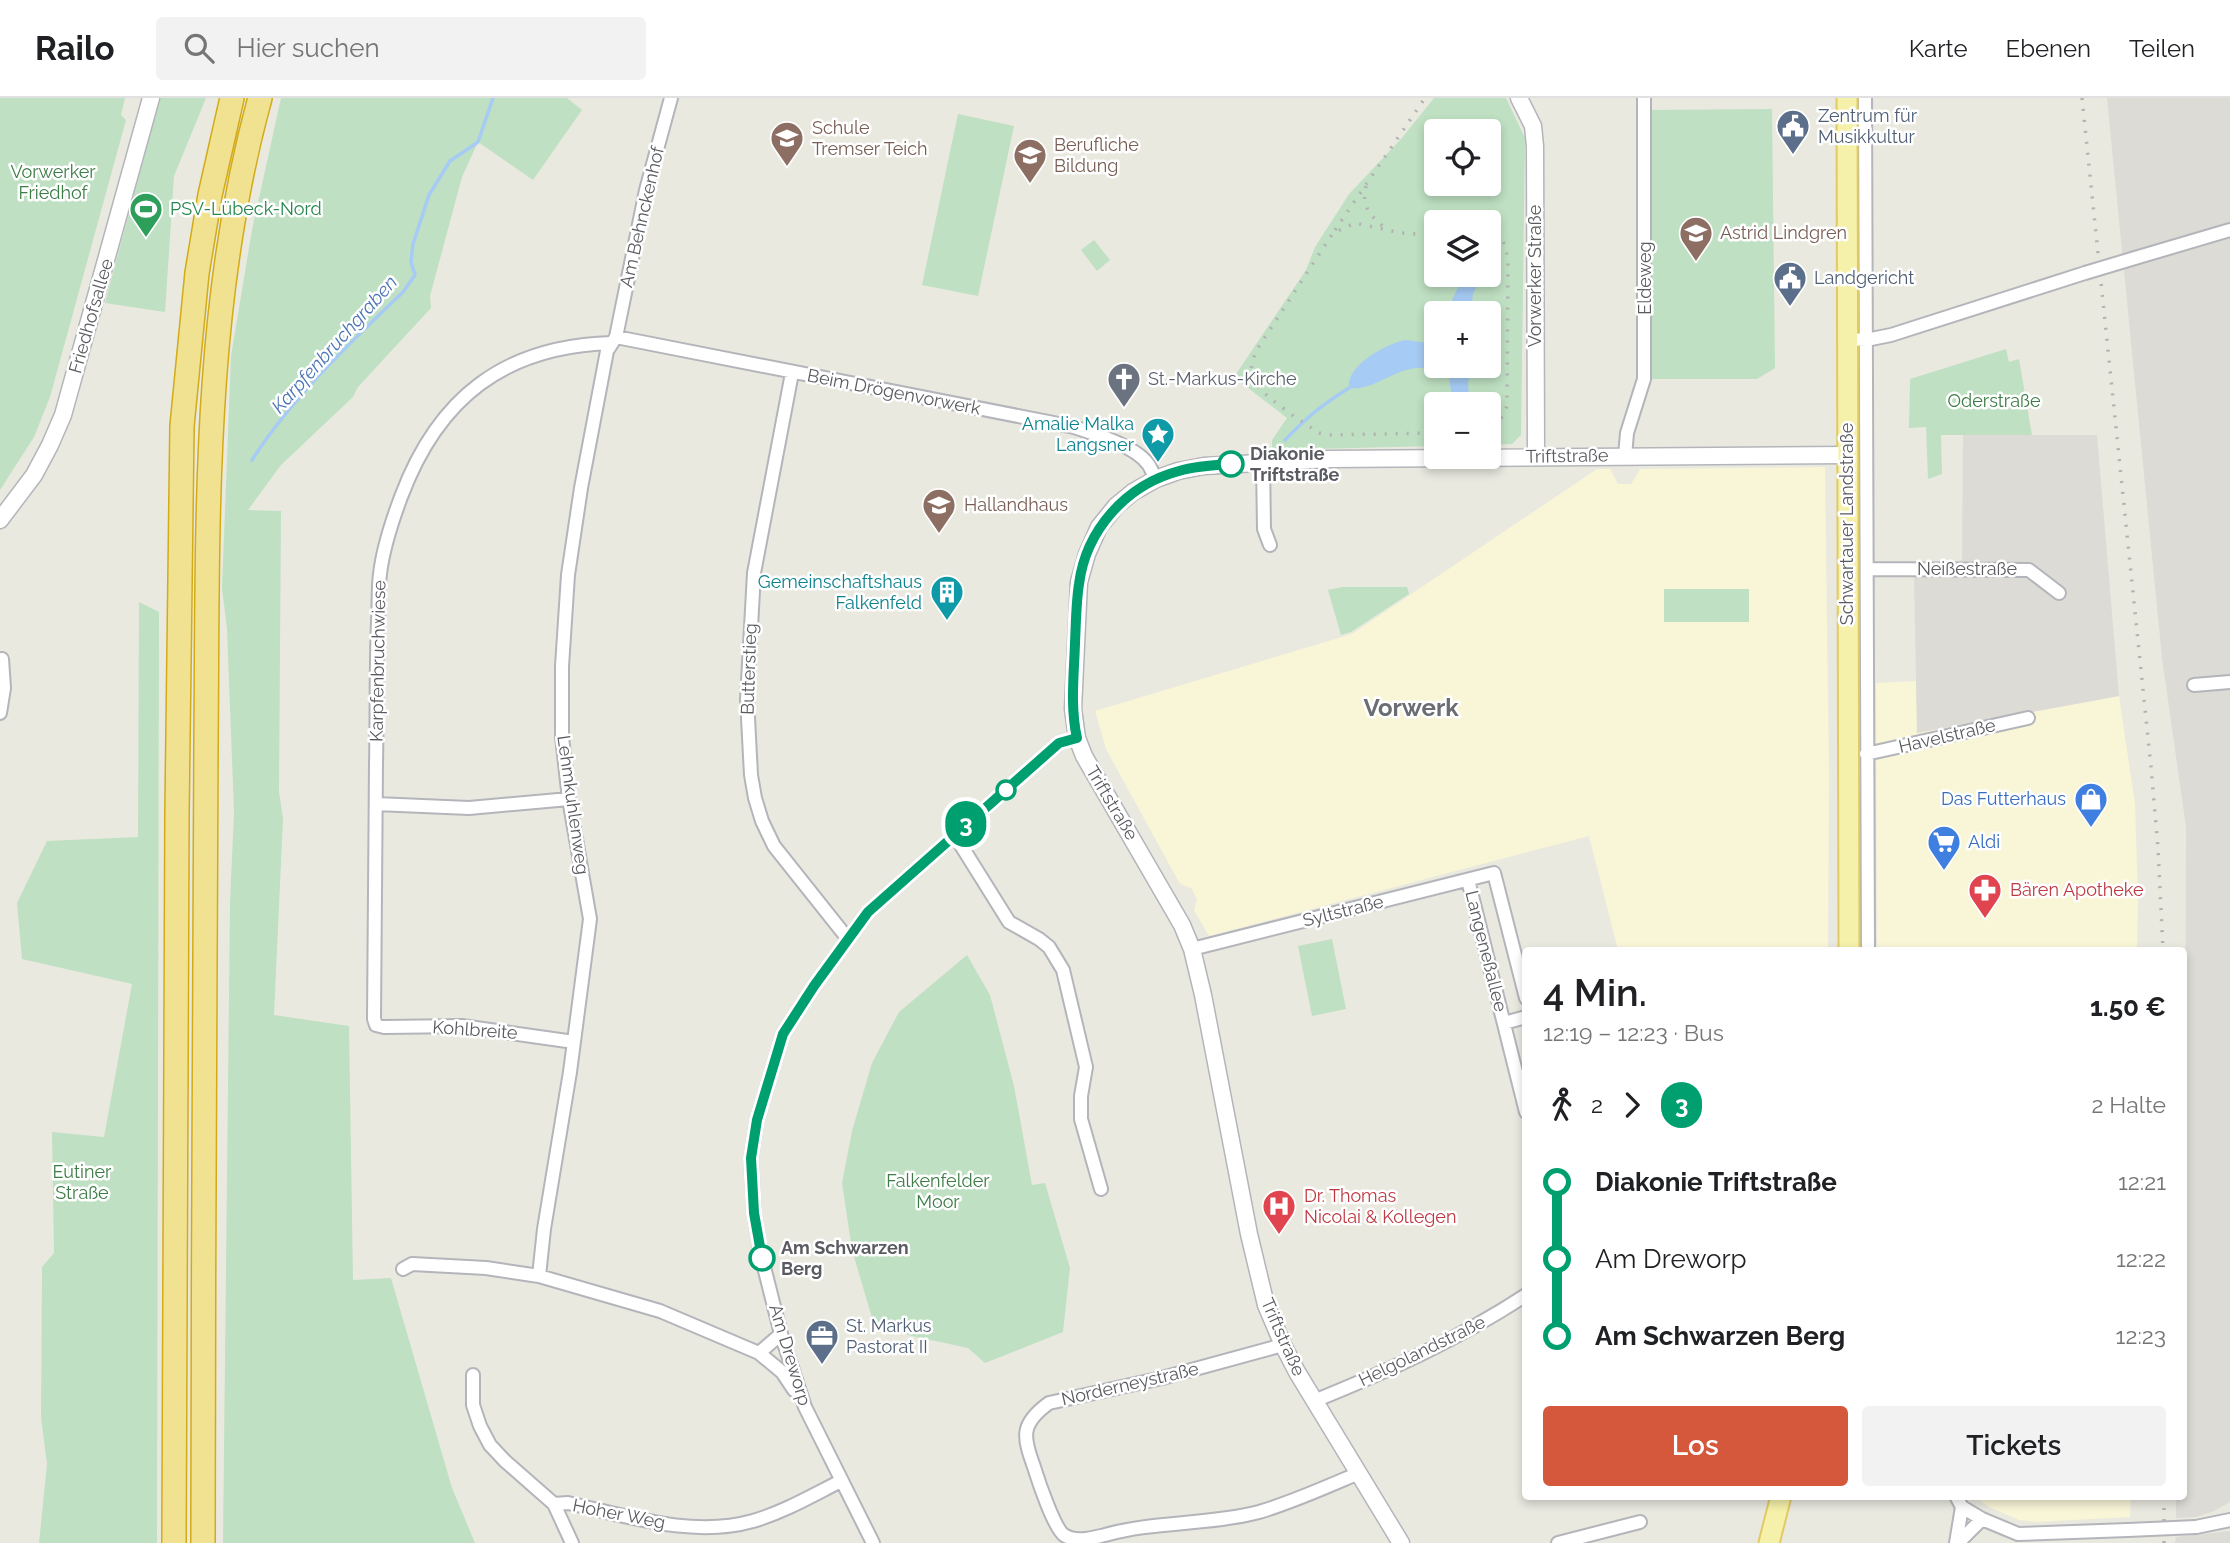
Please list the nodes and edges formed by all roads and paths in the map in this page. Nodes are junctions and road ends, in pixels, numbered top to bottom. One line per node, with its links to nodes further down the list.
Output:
1 (151, 98): 18 (street, Friedhofsallee)
2 (232, 98): 62 (highway)
3 (260, 98): 63 (highway)
4 (671, 98): 10 (street, Am Behnckenhof)
5 (1519, 98): 15 (street, Vorwerker Straße)
6 (1847, 98): 11 (main road, Schwartauer Landstraße)
7 (1866, 98): 11 (street, Schwartauer Landstraße)
8 (1645, 104): 13 (street, Eldeweg)
9 (2230, 230): 11 (street, bridge)
10 (614, 340): 12 (street, Beim Drögenvorwerk); 29 (street, Lehmkuhlenweg); 30 (street, Karpfenbruchwiese)
11 (1856, 340): 14 (main road, Schwartauer Landstraße); 20 (street, Schwartauer Landstraße)
12 (792, 373): 17 (street, Beim Drögenvorwerk); 34 (street, Butterstieg)
13 (1625, 456): 14 (street, Triftstraße); 15 (street, Triftstraße)
14 (1847, 456): 35 (main road, Schwartauer Landstraße)
15 (1536, 457): 16 (street, Triftstraße)
16 (1263, 462): 17 (street, Triftstraße); 19 (street)
17 (1156, 479): 27 (street, Triftstraße)
18 (0, 520)
19 (1270, 545)
20 (1867, 569): 21 (street, Neißestraße); 28 (street, Schwartauer Landstraße)
21 (2059, 593)
22 (2, 659): 25 (street)
23 (2230, 682): 24 (street)
24 (2194, 685)
25 (0, 713)
26 (2028, 718): 28 (street, Havelstraße)
27 (1077, 738): 31 (street, Am Dreworp); 37 (street, Triftstraße)
28 (1866, 754): 36 (street, Schwartauer Landstraße)
29 (569, 799): 30 (street); 42 (street, Lehmkuhlenweg)
30 (376, 804): 41 (street, Karpfenbruchwiese)
31 (954, 834): 34 (street, Am Dreworp); 44 (street)
32 (1494, 873): 33 (street, Syltstraße); 38 (street, Langeneßallee)
33 (1468, 880): 37 (street, Syltstraße); 40 (street, Langeneßallee)
34 (848, 939): 48 (street, Am Dreworp)
35 (1849, 947)
36 (1868, 947)
37 (1192, 949): 49 (street, Triftstraße)
38 (1522, 982)
39 (1522, 1018): 40 (street, Langeneßallee)
40 (1504, 1023): 43 (street, Langeneßallee)
41 (376, 1025): 42 (street, Kohlbreite)
42 (573, 1042): 46 (street, Lehmkuhlenweg)
43 (1522, 1096)
44 (1101, 1189)
45 (403, 1269): 46 (street)
46 (539, 1276): 50 (street)
47 (1522, 1297): 52 (street, Helgolandstraße)
48 (781, 1334): 50 (street); 53 (street, Am Dreworp)
49 (1283, 1345): 52 (street, Triftstraße); 54 (street, Norderneystraße)
50 (759, 1353): 53 (street)
51 (473, 1375): 58 (street)
52 (1314, 1401): 54 (street, Triftstraße)
53 (805, 1407): 55 (street, Am Dreworp)
54 (1359, 1473): 66 (street, Triftstraße)
55 (841, 1481): 58 (street, Hoher Weg); 65 (street, Am Dreworp)
56 (1780, 1500): 68 (main road)
57 (1959, 1502): 59 (street); 69 (street)
58 (554, 1504): 64 (street)
59 (1982, 1519): 60 (street, bridge); 69 (street)
60 (2229, 1520)
61 (1640, 1522): 67 (street)
62 (174, 1543)
63 (203, 1543)
64 (572, 1543)
65 (873, 1543)
66 (1401, 1543)
67 (1558, 1543)
68 (1769, 1543)
69 (1957, 1543)

